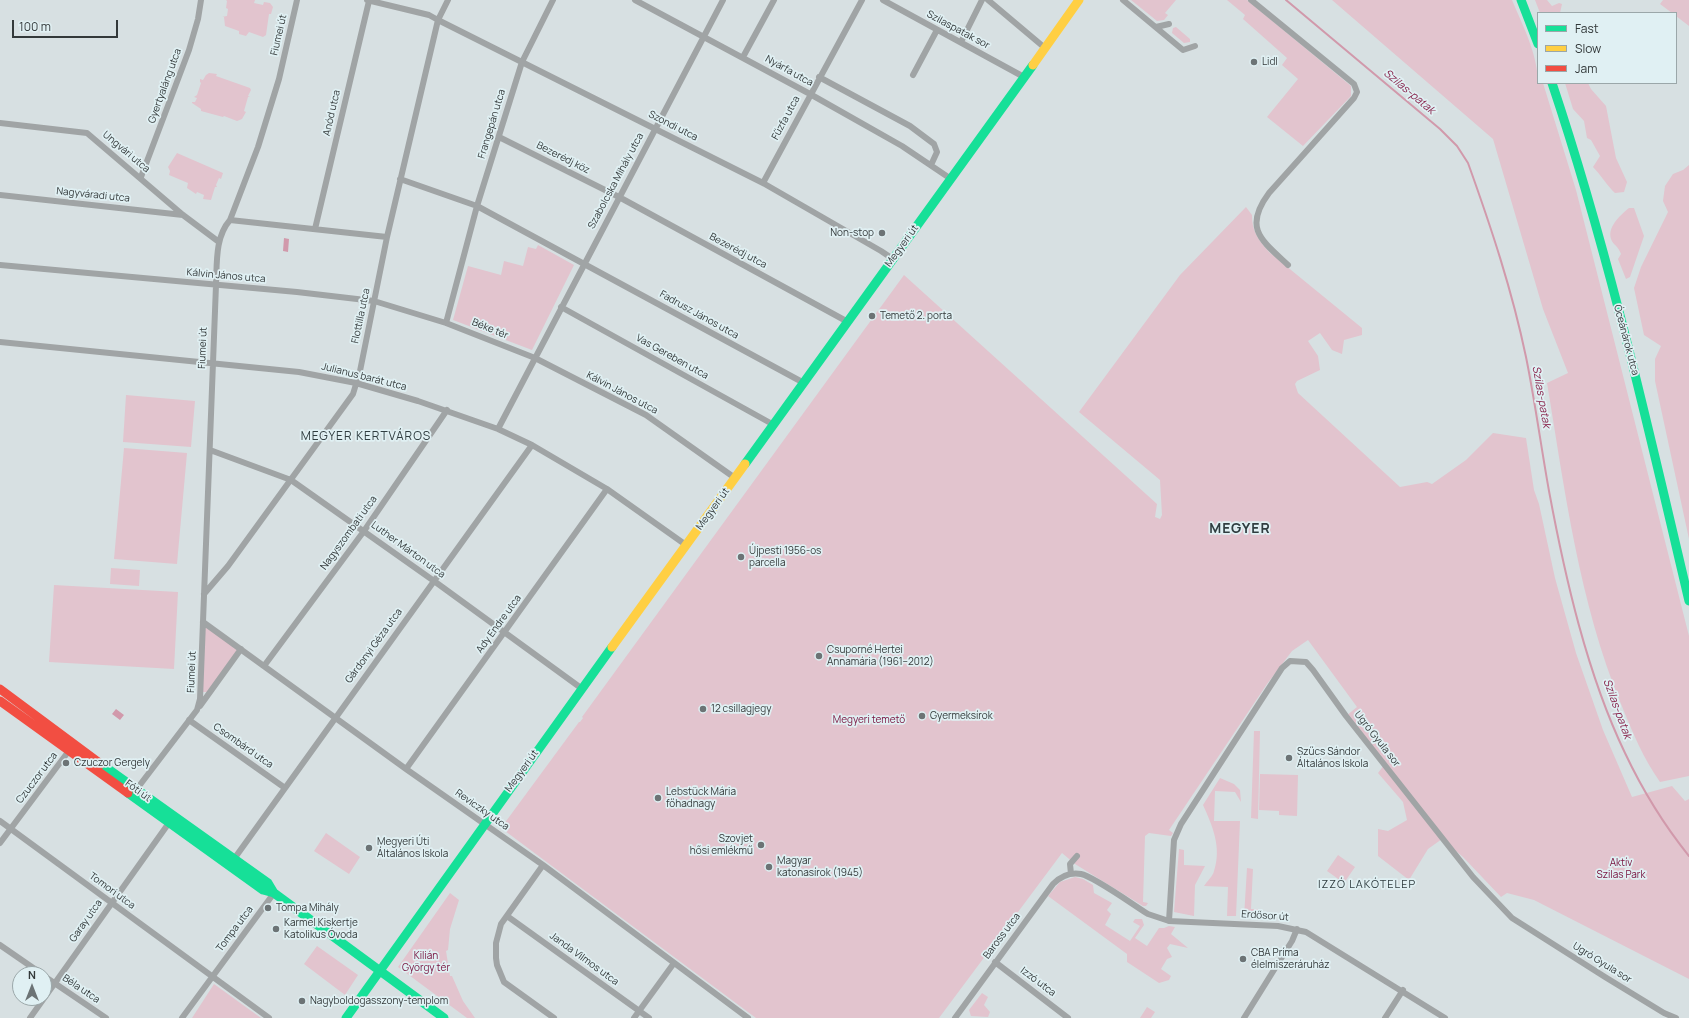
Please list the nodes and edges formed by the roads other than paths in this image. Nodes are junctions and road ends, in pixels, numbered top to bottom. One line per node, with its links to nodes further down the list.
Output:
1 (201, 0): 37 (street, Gyertyaláng utca)
2 (297, 0): 45 (street, Fiumei út)
3 (368, 0): 17 (street, Szondi utca); 46 (street, Anód utca)
4 (448, 0): 17 (street, Flottilla utca)
5 (553, 0): 27 (street, Frangepán utca)
6 (636, 0): 21 (street, Nyárfa utca)
7 (723, 0): 21 (street, Szabolcska Mihály utca)
8 (774, 0): 26 (street)
9 (862, 0): 29 (street, Fűzfa utca)
10 (883, 0): 20 (street, Szilaspatak sor)
11 (982, 0): 23 (street)
12 (988, 0): 25 (street)
13 (1079, 0): 25 (street, Megyeri út)
14 (1123, 0): 19 (street)
15 (1251, 0): 52 (street)
16 (1521, 0): 22 (street)
17 (438, 20): 27 (street, Szondi utca); 38 (street, Flottilla utca)
18 (1169, 24): 19 (street)
19 (1156, 27): 24 (street)
20 (937, 30): 23 (street, Szilaspatak sor); 28 (street)
21 (704, 36): 26 (street, Nyárfa utca); 34 (street, Szabolcska Mihály utca)
22 (1537, 41)
23 (961, 42): 30 (street, Szilaspatak sor)
24 (1195, 46)
25 (1046, 48): 30 (street, Megyeri út)
26 (743, 57): 32 (street, Nyárfa utca)
27 (522, 62): 34 (street, Szondi utca); 35 (street, Frangepán utca)
28 (913, 75)
29 (819, 77): 32 (street, Fűzfa utca); 36 (street, Nyárfa utca)
30 (1024, 77): 39 (street, Megyeri út)
31 (1552, 84): 75 (street, Óceánárok utca)
32 (810, 94): 36 (street, Nyárfa utca); 40 (street, Fűzfa utca)
33 (0, 123): 37 (street, Ungvári utca)
34 (655, 128): 40 (street, Szondi utca); 42 (street, Szabolcska Mihály utca)
35 (498, 137): 42 (street, Bezerédj köz); 43 (street, Frangepán utca)
36 (931, 165): 39 (street, Nyárfa utca)
37 (141, 177): 44 (street, Ungvári utca)
38 (400, 179): 43 (street); 47 (street, Flottilla utca)
39 (951, 179): 49 (street, Megyeri út)
40 (763, 183): 49 (street, Szondi utca)
41 (0, 195): 44 (street, Nagyváradi utca)
42 (619, 197): 50 (street, Szabolcska Mihály utca); 57 (street, Bezerédj utca)
43 (478, 206): 50 (street); 56 (street, Frangepán utca)
44 (183, 215): 48 (street, Ungvári utca)
45 (230, 220): 46 (street); 48 (street, Fiumei út)
46 (315, 229): 47 (street)
47 (387, 237): 54 (street, Flottilla utca)
48 (219, 242): 53 (street, Fiumei út)
49 (893, 259): 57 (street, Megyeri út)
50 (584, 263): 55 (street, Szabolcska Mihály utca); 62 (street, Fadrusz János utca)
51 (0, 265): 53 (street, Kálvin János utca)
52 (1288, 265)
53 (216, 285): 54 (street, Kálvin János utca); 60 (street, Fiumei út)
54 (374, 301): 56 (street, Kálvin János utca); 61 (street, Flottilla utca)
55 (561, 307): 59 (street); 64 (street, Vas Gereben utca)
56 (446, 322): 59 (street, Béke tér)
57 (848, 322): 62 (street, Megyeri út)
58 (0, 342): 60 (street, Julianus barát utca)
59 (534, 358): 65 (street); 68 (street, Kálvin János utca)
60 (212, 365): 61 (street, Julianus barát utca); 67 (street, Fiumei út)
61 (356, 383): 63 (street, Julianus barát utca); 69 (street, Flottilla utca)
62 (804, 383): 64 (street, Megyeri út)
63 (447, 410): 65 (street, Julianus barát utca); 71 (street, Nagyszombati utca)
64 (774, 426): 68 (street, Megyeri út)
65 (498, 429): 66 (street, Julianus barát utca)
66 (532, 446): 70 (street, Julianus barát utca); 73 (street, Gárdonyi Géza utca)
67 (210, 450): 69 (street, Luther Márton utca); 74 (street, Fiumei út)
68 (735, 478): 72 (street, Megyeri út)
69 (291, 480): 71 (street, Luther Márton utca); 74 (street, Flottilla utca)
70 (607, 489): 72 (street, Julianus barát utca); 77 (street, Ady Endre utca)
71 (364, 531): 73 (street, Luther Márton utca); 79 (street, Nagyszombati utca)
72 (686, 545): 80 (street, Megyeri út)
73 (434, 581): 77 (street, Luther Márton utca); 84 (street, Gárdonyi Géza utca)
74 (204, 594): 76 (street, Fiumei út)
75 (1689, 601)
76 (203, 622): 78 (street, Reviczky utca); 83 (street, Fiumei út)
77 (505, 633): 80 (street, Luther Márton utca); 87 (street, Ady Endre utca)
78 (241, 649): 79 (street, Reviczky utca); 83 (street, Fiumei út)
79 (264, 666): 84 (street, Reviczky utca)
80 (581, 688): 92 (street, Megyeri út)
81 (0, 689): 86 (street, Fóti út)
82 (0, 701): 86 (street, Fóti út)
83 (197, 710): 85 (street, Fiumei út)
84 (334, 718): 87 (street, Reviczky utca); 88 (street, Gárdonyi Géza utca)
85 (189, 720): 88 (street, Csombárd utca); 89 (street, Fiumei út)
86 (72, 747): 89 (street, Fóti út); 90 (street, Fóti út); 93 (street, Czuczor utca)
87 (406, 769): 92 (street, Reviczky utca)
88 (285, 788): 96 (street, Gárdonyi Géza utca)
89 (136, 790): 90 (street, Fóti út)
90 (171, 820): 96 (street, Fóti út); 99 (street, Fóti út); 100 (street, Garay utca)
91 (0, 821): 93 (street, Tomori utca)
92 (484, 823): 97 (street, Reviczky utca); 108 (street, Megyeri út)
93 (10, 829): 94 (street, Czuczor utca); 100 (street, Tomori utca)
94 (0, 843)
95 (1076, 856): 98 (street)
96 (234, 859): 99 (street, Fóti út)
97 (543, 865): 101 (street); 106 (street, Reviczky utca)
98 (1071, 874): 102 (street, Erdősor út); 105 (street, Baross utca)
99 (274, 893): 108 (street, Fóti út); 109 (street, Tompa utca)
100 (111, 903): 109 (street, Tomori utca); 110 (street, Garay utca)
101 (507, 916): 112 (street, Janda Vilmos utca); 119 (street)
102 (1169, 921): 103 (street, Erdősor út); 128 (street, Ugró Gyula sor)
103 (1297, 929): 111 (street, Erdősor út); 125 (street)
104 (0, 945): 107 (street, Béla utca)
105 (995, 962): 123 (street, Baross utca); 124 (street, Izzó utca)
106 (674, 963): 112 (street); 122 (street, Reviczky utca)
107 (30, 966)
108 (380, 969): 113 (street, Fóti út); 118 (street, Megyeri út)
109 (212, 976): 116 (street, Tompa utca); 117 (street, Tomori utca)
110 (54, 983): 114 (street, Garay utca); 115 (street, Béla utca)
111 (1403, 990): 126 (street); 127 (street, Erdősor út)
112 (639, 1011): 120 (street); 121 (street, Janda Vilmos utca)
113 (445, 1017)
114 (30, 1018)
115 (106, 1018)
116 (182, 1018)
117 (269, 1018)
118 (346, 1018)
119 (554, 1018)
120 (634, 1018)
121 (649, 1018)
122 (748, 1018)
123 (955, 1018)
124 (1068, 1018)
125 (1244, 1018)
126 (1385, 1018)
127 (1445, 1018)
128 (1676, 1018)

